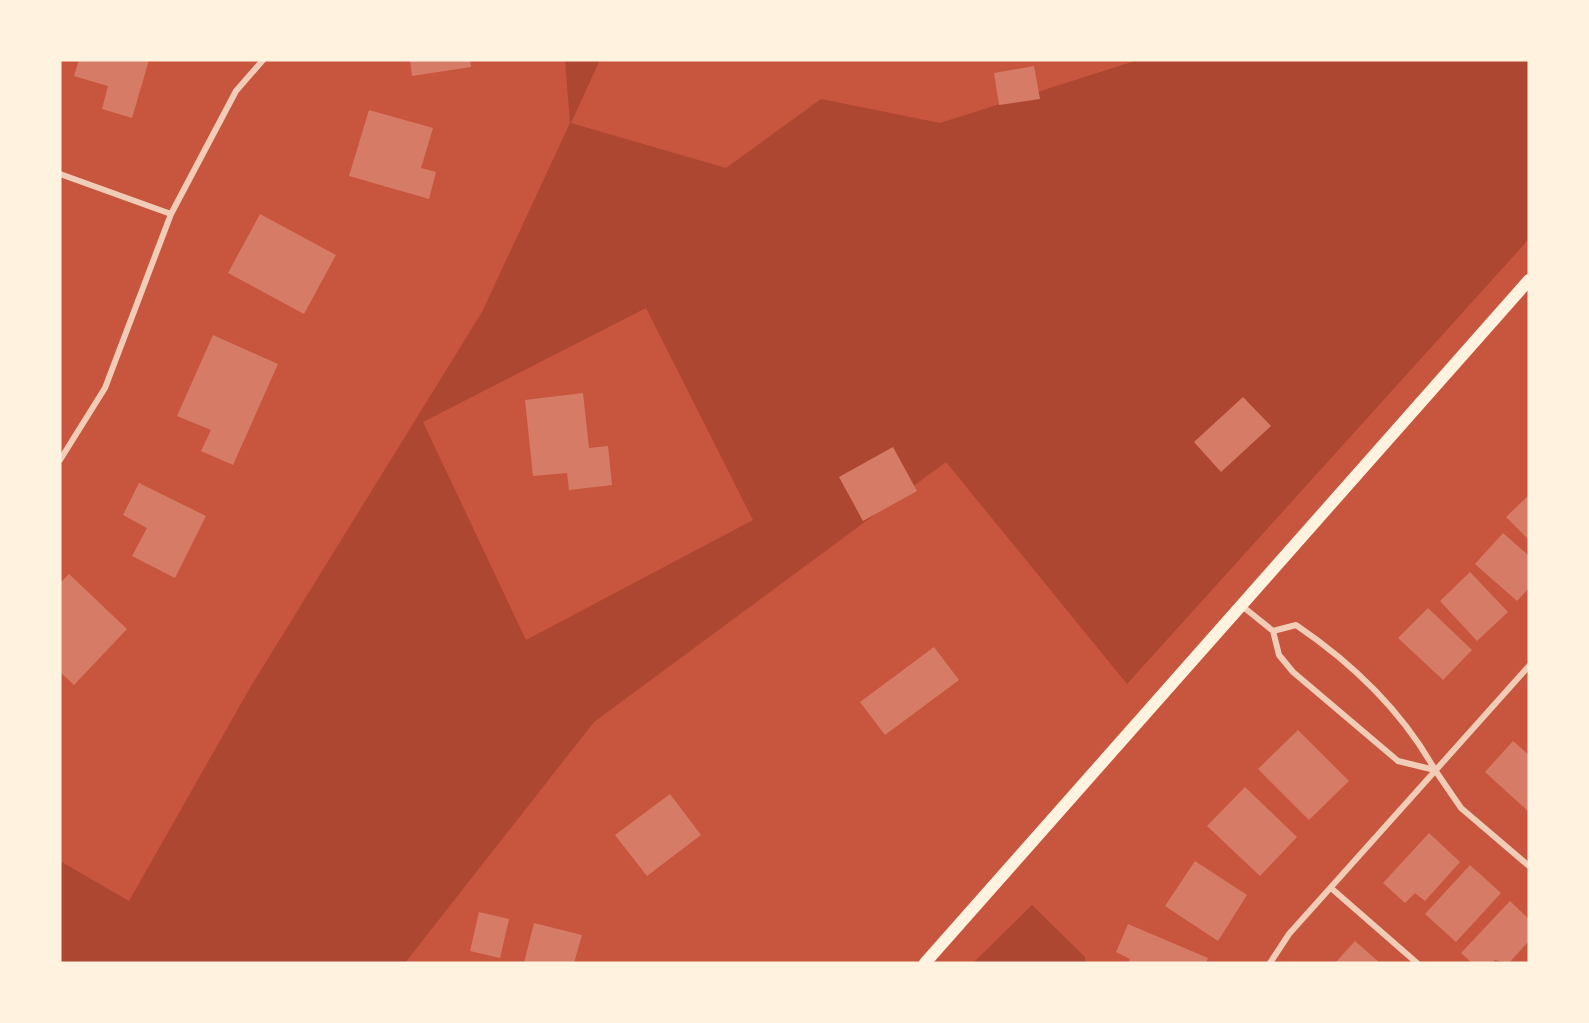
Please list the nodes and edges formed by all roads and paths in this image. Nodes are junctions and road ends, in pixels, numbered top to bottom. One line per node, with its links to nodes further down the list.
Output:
1 (263, 60): 3 (street)
2 (60, 174): 3 (street)
3 (171, 214): 5 (street)
4 (1529, 280): 6 (main road)
5 (60, 460)
6 (1242, 606): 7 (street); 12 (main road)
7 (1273, 631): 9 (street); 9 (street)
8 (1529, 666): 9 (street)
9 (1436, 770): 10 (street); 11 (street)
10 (1529, 866)
11 (1331, 888): 13 (street); 14 (street)
12 (925, 963)
13 (1270, 963)
14 (1417, 963)

